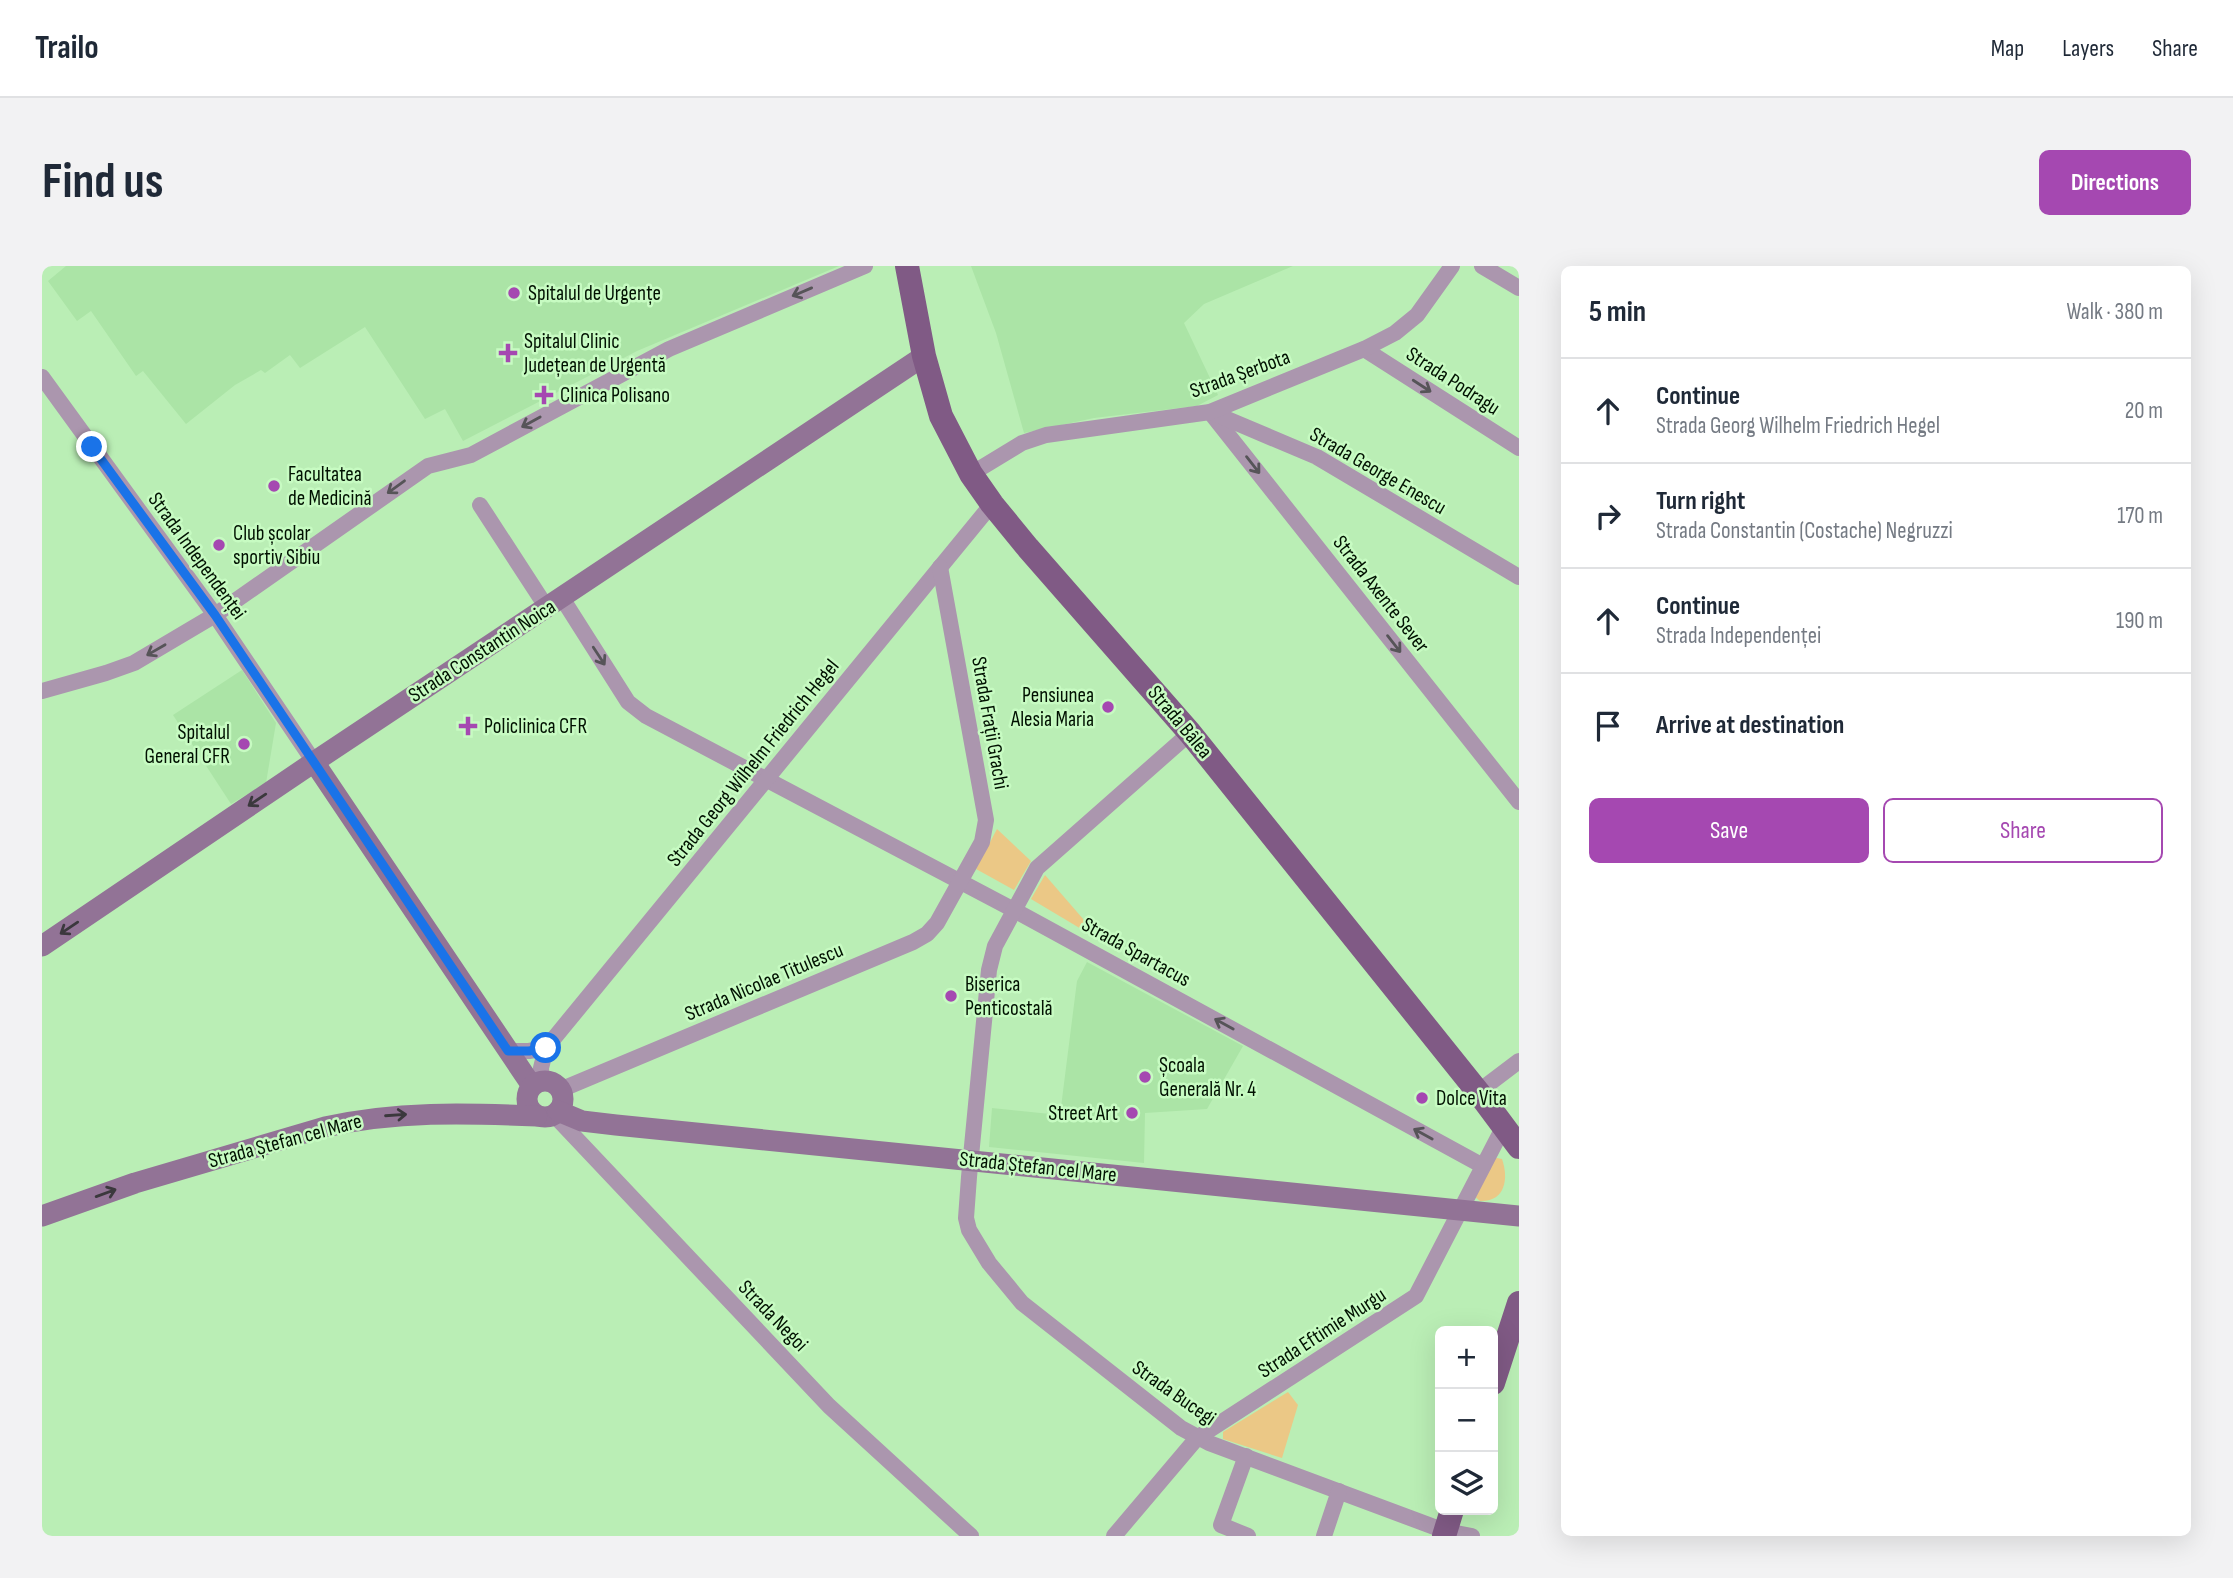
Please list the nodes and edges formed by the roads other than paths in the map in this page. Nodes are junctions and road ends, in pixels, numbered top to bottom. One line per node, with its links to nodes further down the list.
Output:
1 (865, 266): 17 (street, one-way to 17)
2 (907, 266): 7 (main road, Strada Bâlea)
3 (1452, 266): 6 (street, Strada Șerbota)
4 (1482, 266): 5 (street)
5 (1519, 288)
6 (1364, 349): 9 (street, Strada Șerbota); 10 (street, Strada Podragu, one-way to 10)
7 (924, 356): 11 (main road, Strada Bâlea); 16 (main road, Strada Constantin Noica)
8 (42, 377): 17 (street, Strada Independenței)
9 (1210, 412): 11 (street, Strada Șerbota); 15 (street, Strada George Enescu); 22 (street, Strada Axente Sever, one-way to 22)
10 (1519, 448)
11 (971, 474): 12 (main road, Strada Bâlea)
12 (992, 503): 14 (street, Strada Georg Wilhelm Friedrich Hegel); 19 (main road, Strada Bâlea)
13 (480, 505): 16 (street, Strada Spartacus)
14 (940, 567): 21 (street, Strada Georg Wilhelm Friedrich Hegel); 23 (street, Strada Frații Grachi)
15 (1519, 577)
16 (554, 603): 20 (main road, Strada Constantin Noica); 21 (street, Strada Spartacus, one-way to 21)
17 (215, 615): 18 (street, one-way to 18); 20 (street, Strada Independenței)
18 (42, 691)
19 (1190, 733): 24 (street); 29 (main road, Strada Bâlea)
20 (314, 762): 25 (main road, Strada Constantin Noica, one-way to 25); 27 (main road)
21 (767, 778): 23 (street, Strada Spartacus); 26 (street, Strada Georg Wilhelm Friedrich Hegel)
22 (1519, 802)
23 (959, 881): 24 (street, Strada Spartacus); 30 (street, Strada Nicolae Titulescu)
24 (1014, 910): 33 (street); 34 (street, Strada Spartacus, one-way to 24)
25 (42, 946)
26 (546, 1048): 27 (street); 30 (street)
27 (508, 1051): 30 (main road)
28 (1519, 1060): 29 (street)
29 (1478, 1092): 31 (main road, Strada Bâlea)
30 (547, 1100): 33 (main road, Strada Ștefan cel Mare); 36 (main road, Strada Ștefan cel Mare, one-way to 30); 44 (street, Strada Negoi)
31 (1504, 1126): 32 (main road, Strada Bâlea); 34 (street, Strada Eftimie Murgu)
32 (1519, 1147)
33 (971, 1161): 35 (main road, Strada Ștefan cel Mare); 40 (street, Strada Bucegi)
34 (1483, 1166): 35 (street, Strada Eftimie Murgu)
35 (1460, 1211): 37 (main road, Strada Ștefan cel Mare); 40 (street, Strada Eftimie Murgu)
36 (42, 1216)
37 (1519, 1216)
38 (1519, 1303): 39 (main road)
39 (1498, 1368)
40 (1198, 1438): 41 (street, Strada Bucegi); 45 (street, Strada Eftimie Murgu)
41 (1246, 1456): 42 (street, Strada Bucegi); 46 (street)
42 (1339, 1491): 43 (street, Strada Bucegi); 47 (street)
43 (1447, 1526): 48 (street, Strada Bucegi)
44 (971, 1536)
45 (1114, 1536)
46 (1248, 1536)
47 (1324, 1536)
48 (1472, 1536)

